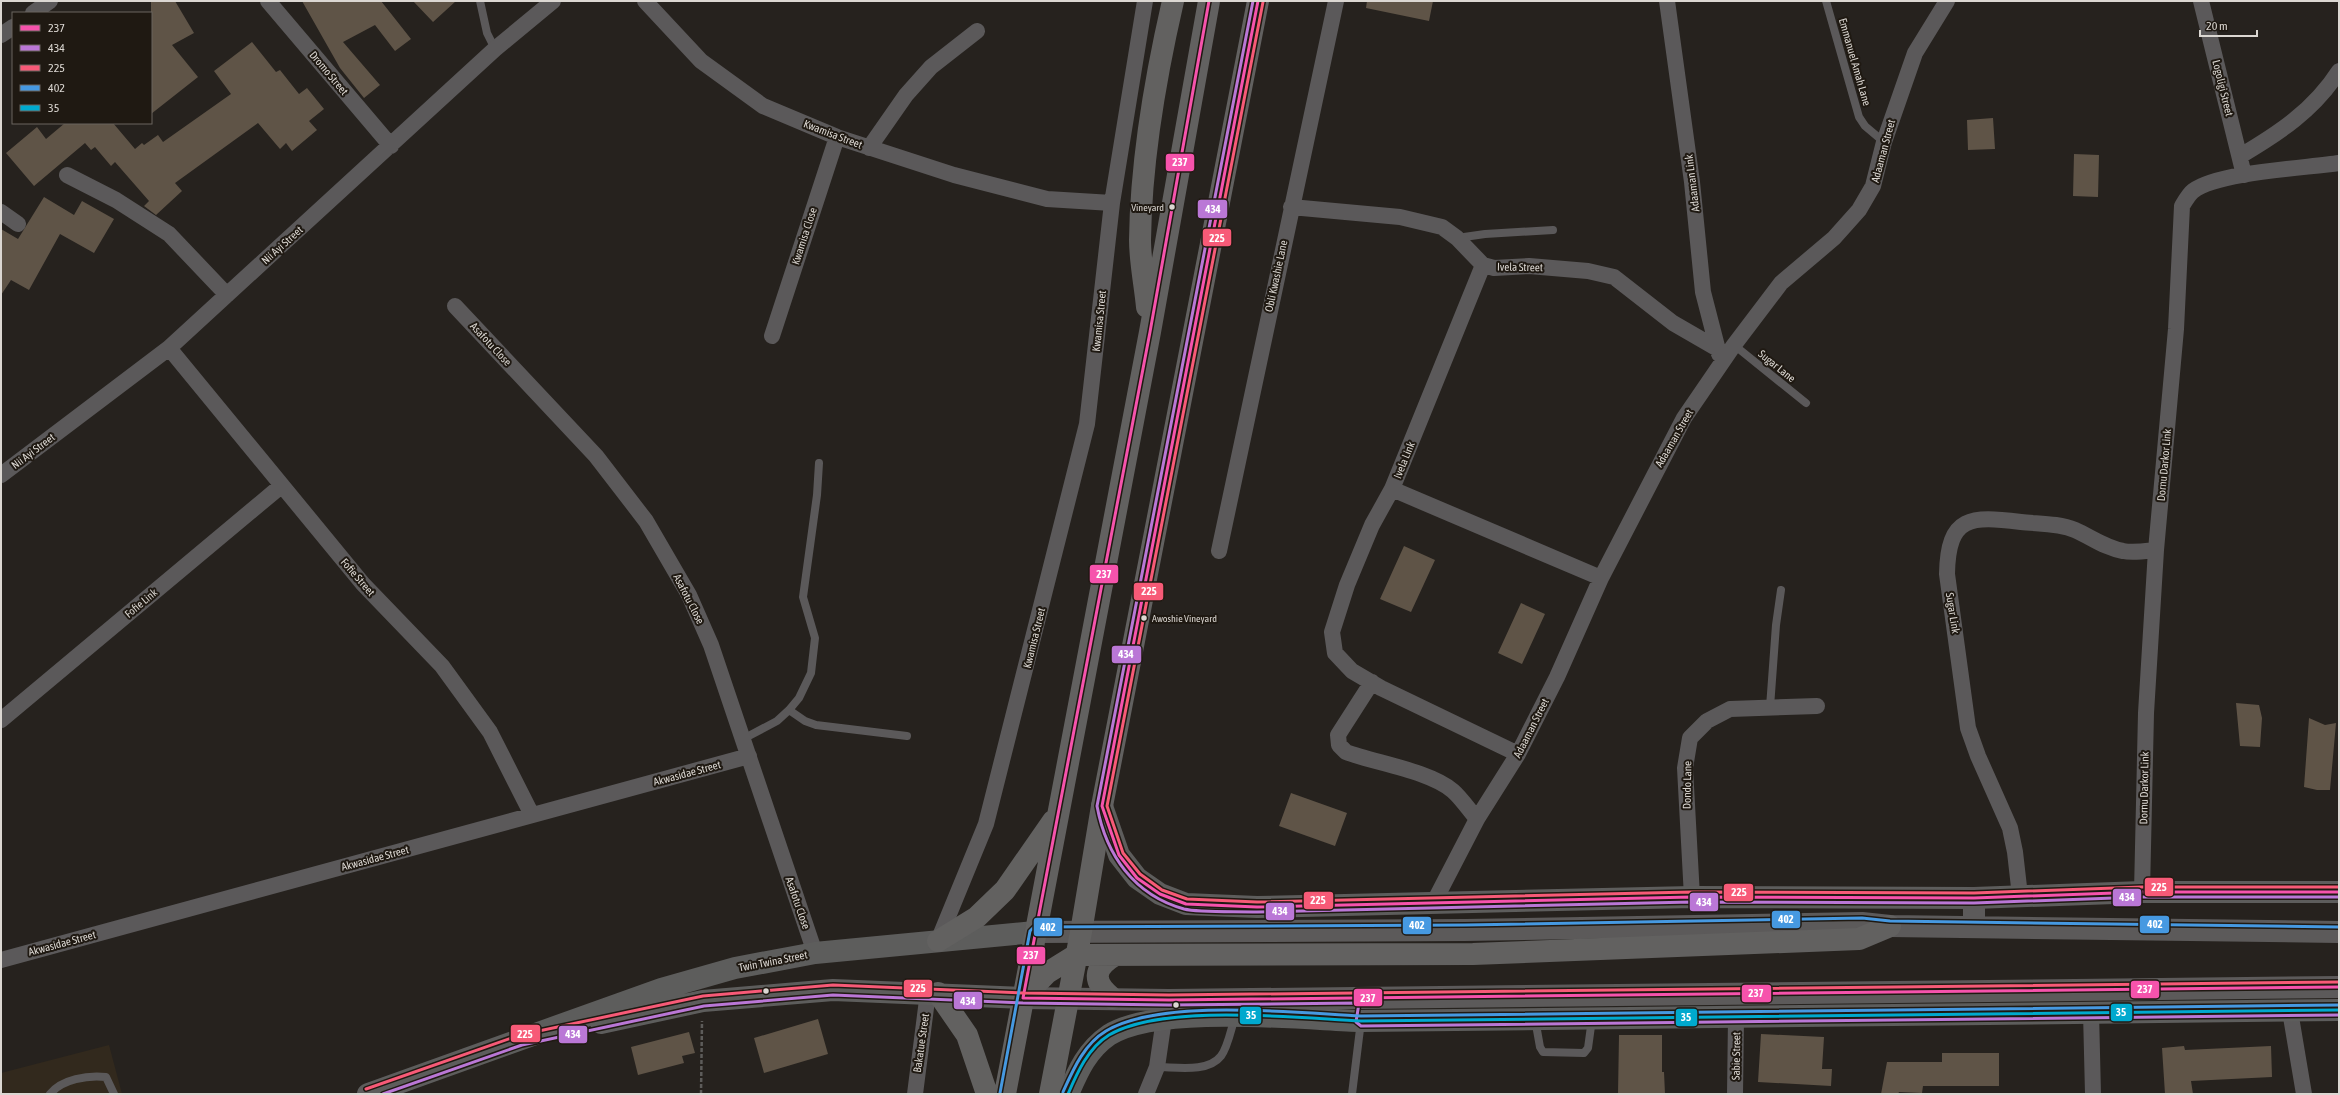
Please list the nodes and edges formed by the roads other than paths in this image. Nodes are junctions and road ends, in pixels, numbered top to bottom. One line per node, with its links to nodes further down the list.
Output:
1 (50, 1): 15 (street)
2 (268, 1): 23 (street, Dromo Street)
3 (480, 1): 19 (lane)
4 (553, 1): 19 (street, Nii Ayi Street)
5 (645, 1): 21 (street, Kwamisa Street)
6 (1145, 1): 29 (street)
7 (1173, 1): 38 (highway)
8 (1209, 1): 38 (highway)
9 (1258, 1): 61 (highway)
10 (1336, 1): 30 (street, Obli Kwashie Lane)
11 (1667, 1): 42 (street, Adaaman Link)
12 (1826, 1): 22 (lane, Emmanuel Amah Lane)
13 (1947, 1): 22 (street, Adaaman Street)
14 (2201, 1): 25 (street, Logoligi Street)
15 (34, 12)
16 (12, 28): 18 (street)
17 (977, 31): 24 (street)
18 (1, 36)
19 (495, 49): 23 (street, Nii Ayi Street)
20 (2339, 71): 25 (street)
21 (836, 137): 24 (street, Kwamisa Street); 39 (street, Kwamisa Close)
22 (1884, 142): 40 (street, Adaaman Street)
23 (391, 146): 36 (street, Nii Ayi Street)
24 (869, 148): 29 (street, Kwamisa Street)
25 (2240, 156): 28 (street, Logoligi Street)
26 (2339, 163): 28 (street, Dornu Darkor Link)
27 (67, 175): 36 (street)
28 (2244, 175): 48 (street, Dornu Darkor Link)
29 (1112, 203): 76 (street, Kwamisa Street)
30 (1291, 208): 34 (street, Ivela Street); 49 (street, Obli Kwashie Lane)
31 (1, 212): 32 (street)
32 (18, 224)
33 (1553, 230): 34 (lane)
34 (1457, 238): 35 (street, Ivela Street)
35 (1483, 265): 42 (street, Ivela Street); 47 (street, Ivela Link)
36 (227, 295): 41 (street, Nii Ayi Street)
37 (455, 306): 58 (street, Asafotu Close)
38 (1150, 332): 62 (highway)
39 (772, 336)
40 (1734, 345): 42 (street, Adaaman Street); 43 (lane, Sugar Lane)
41 (169, 348): 45 (street, Nii Ayi Street); 46 (street, Fofie Street)
42 (1720, 356): 50 (street, Adaaman Street)
43 (1806, 403)
44 (819, 463): 55 (lane)
45 (1, 475)
46 (281, 486): 56 (street, Fofie Link); 63 (street, Fofie Street)
47 (1392, 489): 50 (street, Ivela Link); 52 (street)
48 (2156, 550): 65 (street, Dornu Darkor Link); 67 (street, Sugar Link)
49 (1219, 551)
50 (1601, 578): 59 (street, Adaaman Street)
51 (1781, 590): 54 (lane)
52 (1372, 682): 59 (street); 64 (street)
53 (1817, 706): 54 (street, Dondo Lane)
54 (1770, 708): 68 (street, Dondo Lane)
55 (789, 710): 57 (lane); 58 (lane)
56 (1, 720)
57 (907, 736)
58 (743, 739): 60 (street, Asafotu Close)
59 (1518, 754): 64 (street, Adaaman Street)
60 (749, 756): 63 (street, Akwasidae Street); 77 (street, Asafotu Close)
61 (1102, 806): 70 (street); 74 (highway)
62 (1058, 814): 73 (highway); 76 (highway)
63 (532, 815): 80 (street, Akwasidae Street)
64 (1477, 819): 70 (street, Adaaman Street)
65 (2142, 892): 66 (street); 67 (street)
66 (2339, 892)
67 (2020, 896): 69 (street)
68 (1692, 897): 69 (street); 70 (street)
69 (1974, 898): 72 (main road)
70 (1434, 902)
71 (1890, 926): 72 (main road); 74 (main road); 79 (highway)
72 (1974, 927): 75 (main road)
73 (1035, 932): 74 (main road); 76 (street, Twin Twina Street); 83 (highway)
74 (1081, 932): 78 (highway)
75 (2339, 932)
76 (938, 941): 77 (street, Twin Twina Street)
77 (815, 953): 96 (street, Twin Twina Street)
78 (1076, 955): 79 (highway); 83 (highway); 84 (highway)
79 (1114, 955): 85 (highway)
80 (1, 960)
81 (2339, 987): 86 (main road)
82 (933, 992): 83 (street, Twin Twina Street); 96 (street, Twin Twina Street); 101 (street, Bakatue Street); 102 (highway)
83 (1023, 998): 84 (main road); 103 (highway)
84 (1068, 998): 85 (main road); 104 (highway)
85 (1112, 998): 86 (main road)
86 (1365, 998): 95 (street)
87 (2290, 1010): 88 (street); 89 (street); 110 (street)
88 (2339, 1010)
89 (2091, 1012): 91 (street); 109 (street)
90 (1235, 1016): 93 (street); 95 (street); 97 (lane)
91 (1736, 1017): 92 (street); 108 (street, Sabie Street)
92 (1592, 1018): 94 (street); 94 (lane)
93 (1164, 1019): 97 (street); 105 (street)
94 (1535, 1019): 95 (street)
95 (1361, 1021): 107 (lane)
96 (521, 1040): 100 (street, Twin Twina Street)
97 (1157, 1067): 106 (street)
98 (50, 1094): 99 (lane)
99 (114, 1094)
100 (368, 1094)
101 (915, 1094)
102 (987, 1094)
103 (1005, 1094)
104 (1050, 1094)
105 (1068, 1094)
106 (1146, 1094)
107 (1352, 1094)
108 (1735, 1094)
109 (2093, 1094)
110 (2304, 1094)

